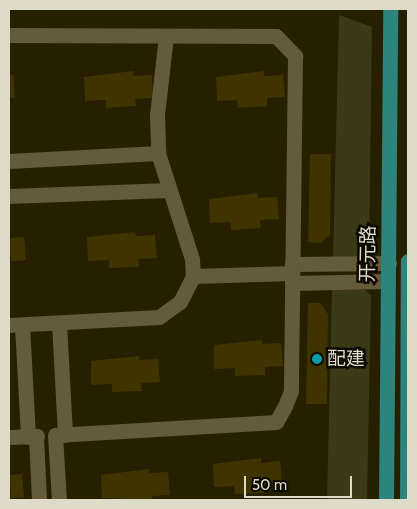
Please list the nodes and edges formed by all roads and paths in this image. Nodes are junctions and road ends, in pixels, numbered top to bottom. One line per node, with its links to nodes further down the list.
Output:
1 (390, 9): 9 (main road, 开元路)
2 (9, 35): 3 (street)
3 (166, 36): 4 (street); 10 (street)
4 (158, 153): 5 (street); 6 (street)
5 (9, 162)
6 (168, 190): 7 (street); 11 (street)
7 (9, 196)
8 (408, 261): 21 (main road)
9 (388, 263): 10 (street); 12 (main road, 开元路)
10 (292, 273): 11 (street); 12 (street); 15 (street)
11 (193, 276): 13 (street)
12 (388, 281): 20 (main road, 开元路)
13 (59, 323): 14 (street); 15 (street)
14 (15, 325): 16 (street)
15 (60, 435): 16 (street); 19 (street)
16 (32, 436): 17 (street); 18 (street)
17 (9, 437)
18 (39, 500)
19 (59, 500)
20 (386, 500)
21 (407, 500)

